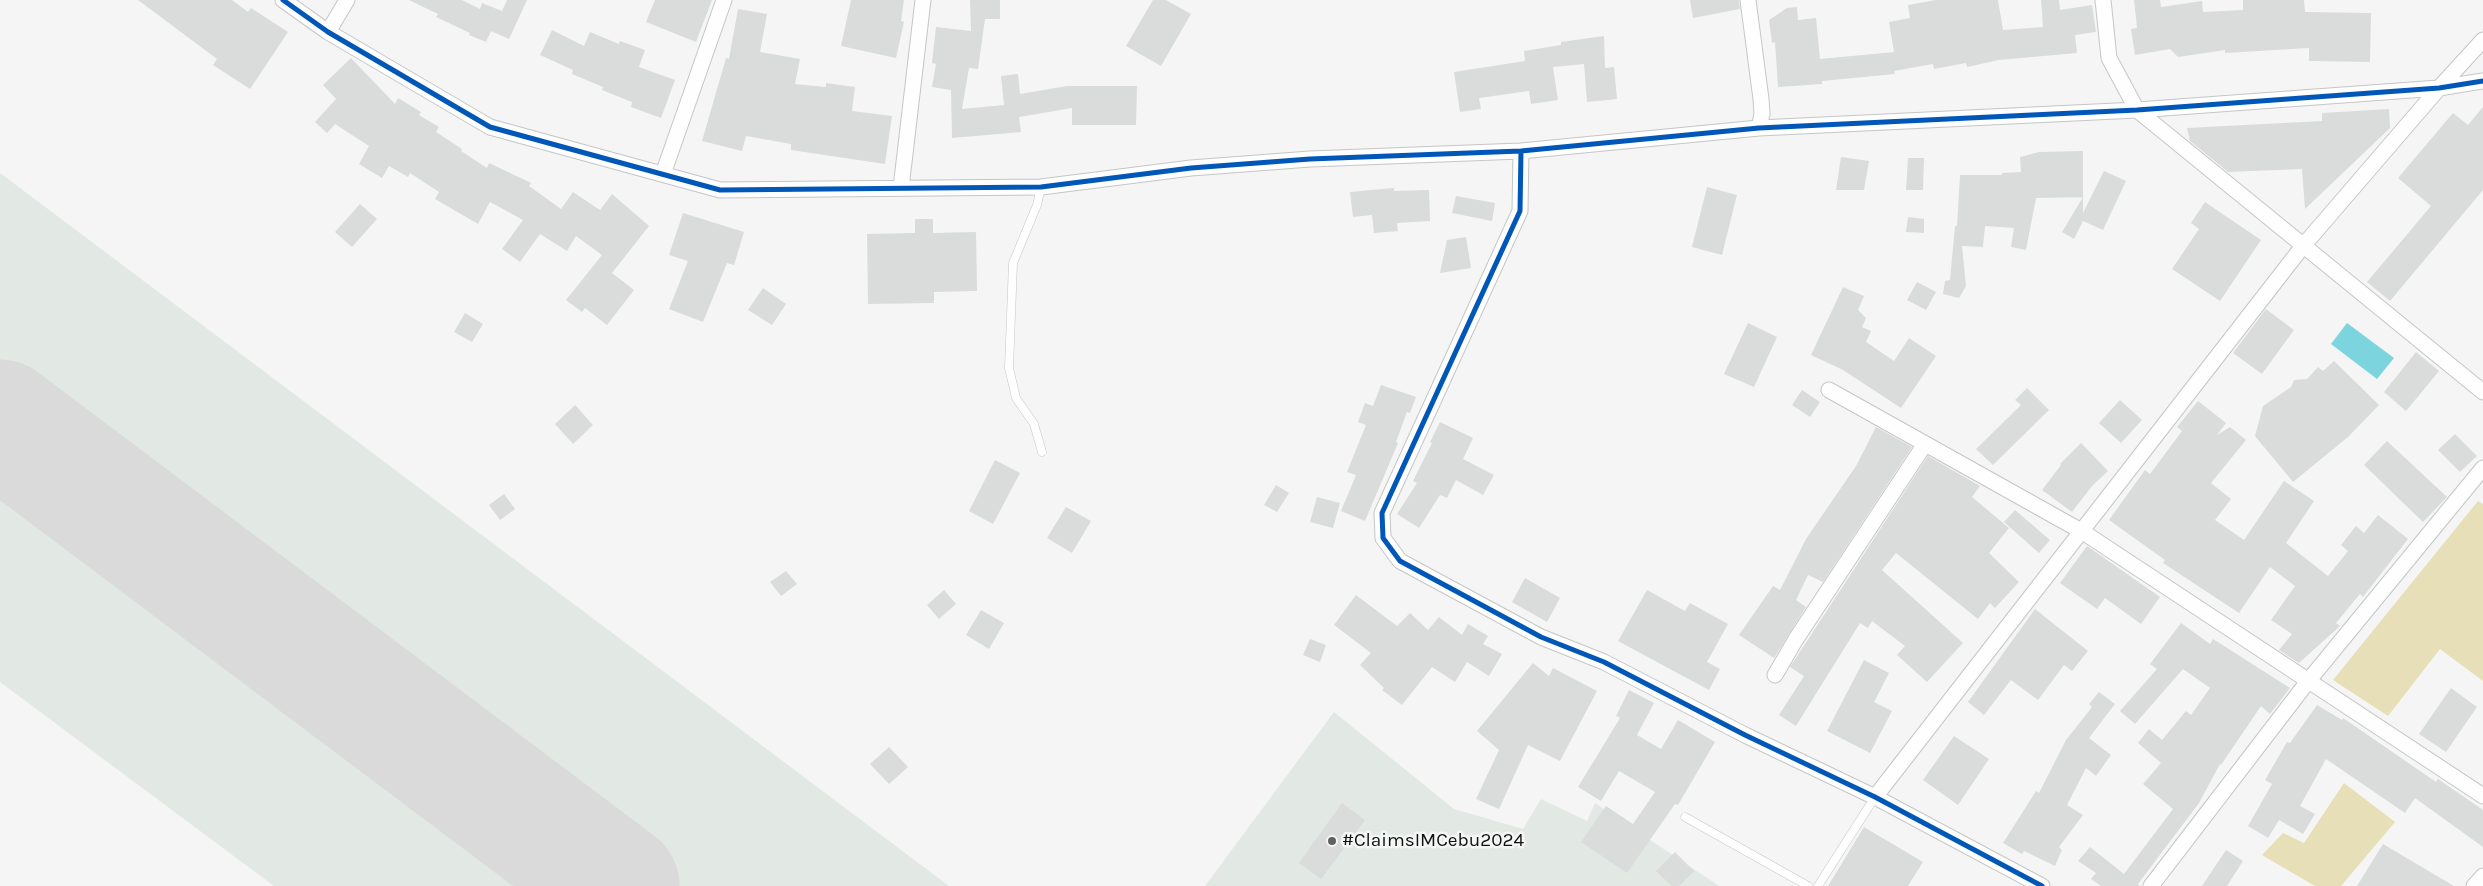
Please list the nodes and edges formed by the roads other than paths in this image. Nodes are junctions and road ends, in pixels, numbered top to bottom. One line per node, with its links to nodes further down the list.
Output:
1 (283, 0): 7 (street)
2 (347, 0): 7 (street)
3 (724, 0): 14 (street)
4 (923, 0): 16 (street)
5 (1748, 0): 12 (street)
6 (2103, 0): 11 (street)
7 (328, 32): 14 (street)
8 (2483, 40): 10 (street)
9 (2483, 81): 10 (street)
10 (2439, 88): 11 (street); 17 (street)
11 (2137, 110): 12 (street); 17 (street)
12 (1759, 128): 13 (street)
13 (1520, 151): 15 (street); 27 (street)
14 (663, 174): 16 (street)
15 (1041, 187): 16 (street); 21 (lane)
16 (901, 188)
17 (2303, 246): 19 (street); 23 (street)
18 (1829, 390): 20 (street)
19 (2483, 392)
20 (1925, 444): 23 (street); 24 (street)
21 (1042, 452)
22 (2483, 468): 25 (street)
23 (2083, 532): 25 (street); 27 (street)
24 (1775, 675)
25 (2309, 680): 26 (street); 33 (street)
26 (2483, 796)
27 (1875, 797): 31 (lane); 32 (street)
28 (1685, 816): 30 (lane)
29 (2483, 876): 34 (street)
30 (1808, 886)
31 (1818, 886)
32 (2042, 886)
33 (2151, 886)
34 (2474, 886)

